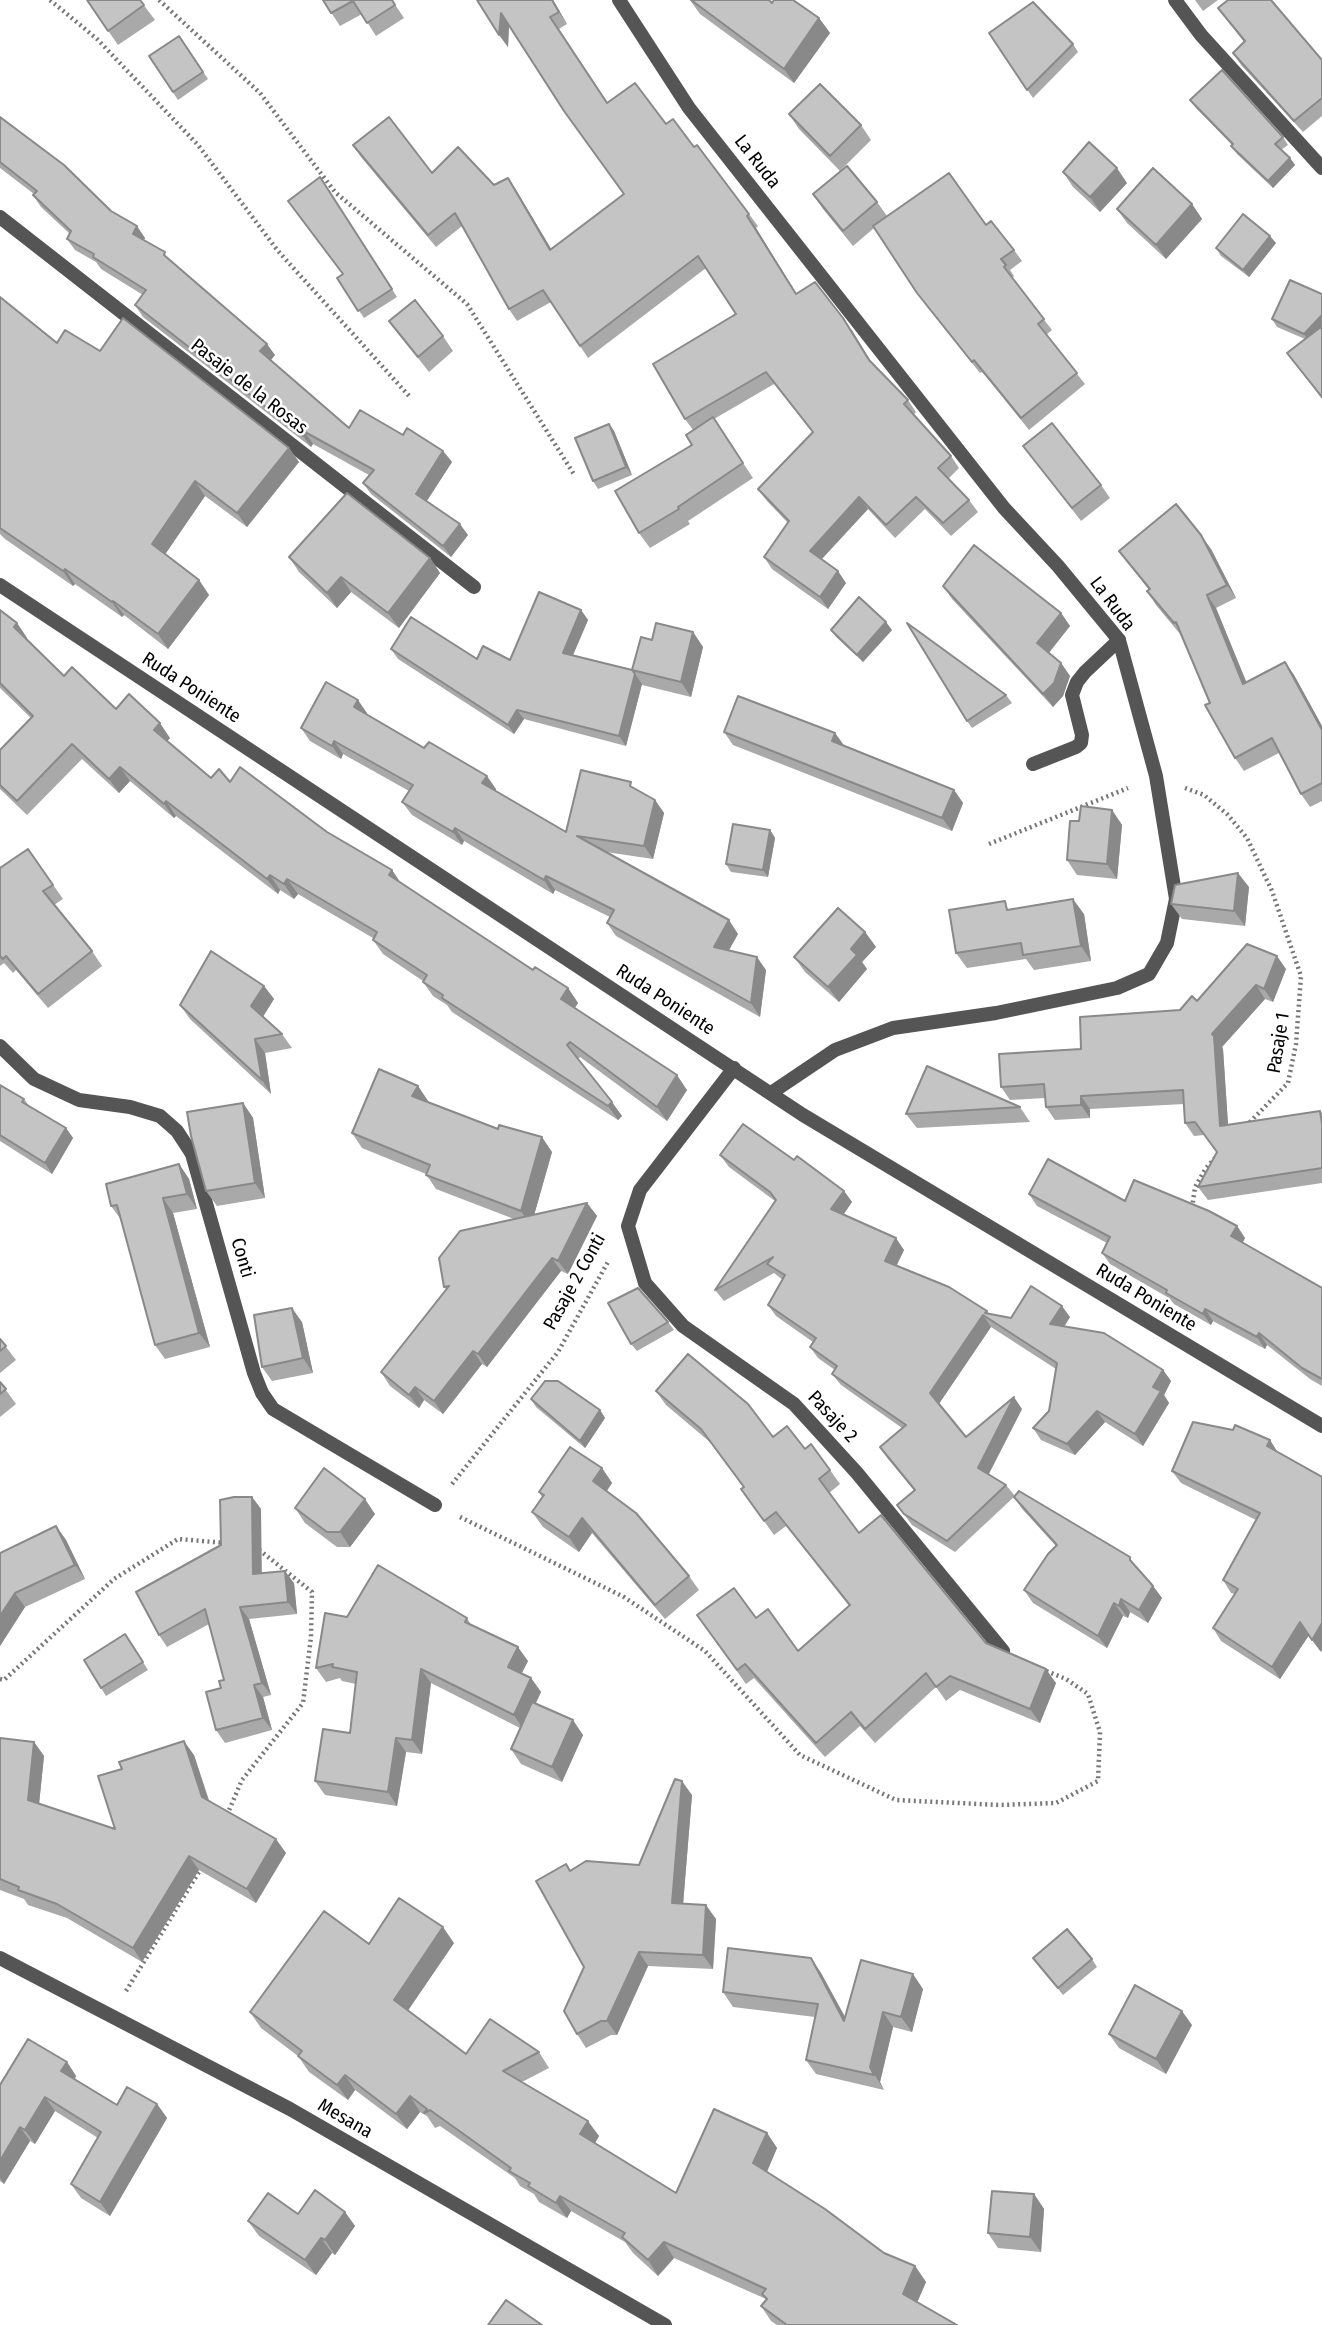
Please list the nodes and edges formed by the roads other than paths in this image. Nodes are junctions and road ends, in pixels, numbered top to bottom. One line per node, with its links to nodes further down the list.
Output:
1 (618, 0): 7 (street, La Ruda)
2 (1175, 0): 3 (street)
3 (1322, 168)
4 (0, 217): 6 (street, Pasaje de la Rosas)
5 (0, 585): 10 (street, Ruda Poniente)
6 (474, 587)
7 (1119, 640): 8 (street); 11 (street, La Ruda)
8 (1033, 764)
9 (0, 1046): 14 (street, Conti)
10 (734, 1068): 11 (street, Ruda Poniente); 12 (street, Pasaje 2 Conti)
11 (771, 1093): 13 (street, Ruda Poniente)
12 (628, 1226): 15 (street, Pasaje 2)
13 (1322, 1426)
14 (435, 1505)
15 (1003, 1651)
16 (0, 1958): 17 (street, Mesana)
17 (665, 2325)

